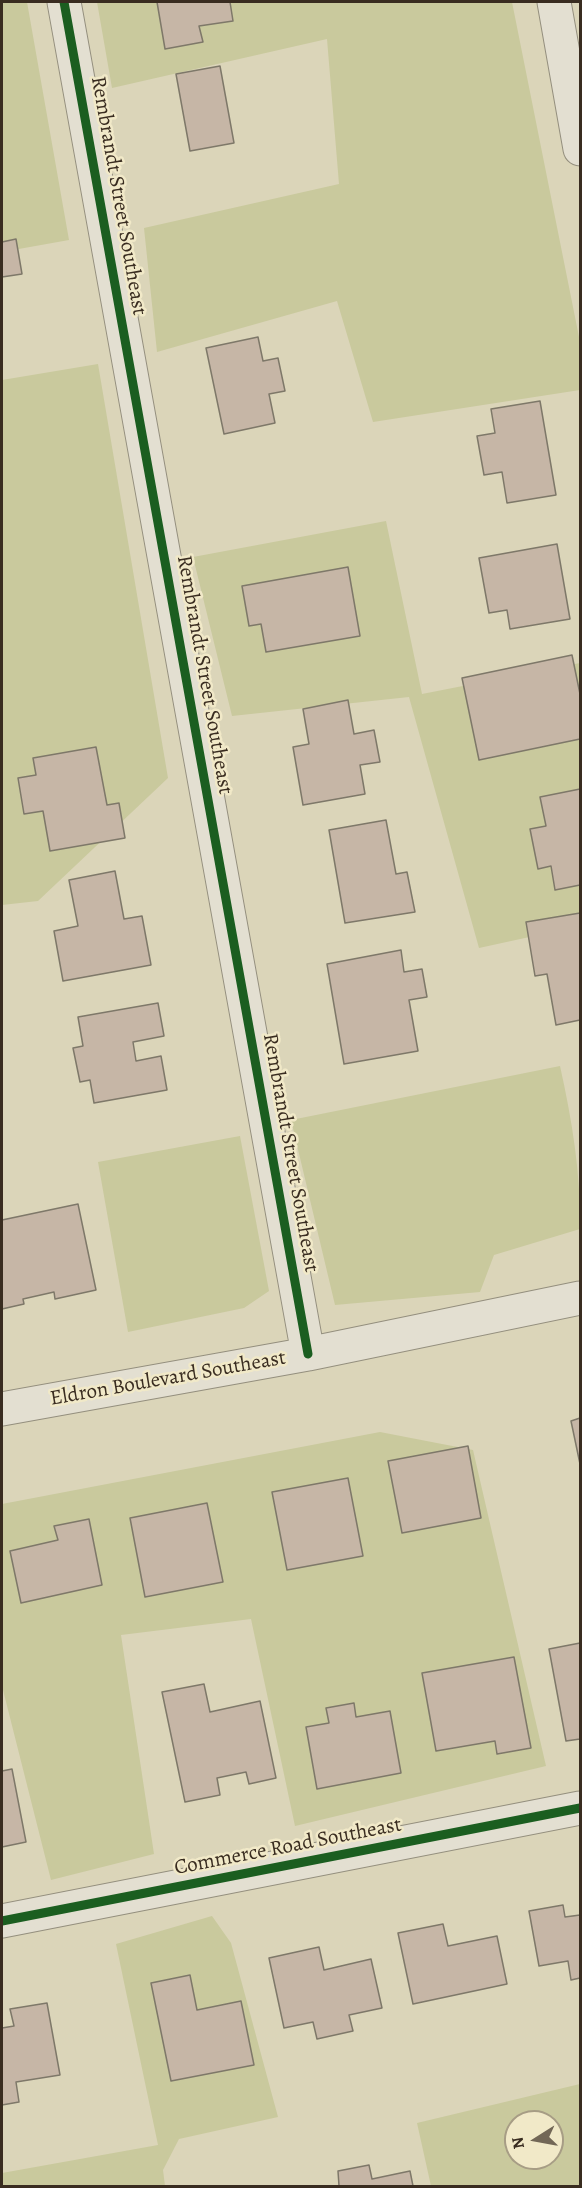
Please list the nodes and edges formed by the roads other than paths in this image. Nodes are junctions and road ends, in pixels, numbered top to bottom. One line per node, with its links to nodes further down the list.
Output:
1 (64, 2): 5 (street, Rembrandt Street Southeast)
2 (554, 2): 3 (street)
3 (580, 149)
4 (580, 1298): 5 (street, Eldron Boulevard Southeast)
5 (308, 1354): 6 (street, Eldron Boulevard Southeast)
6 (2, 1409)
7 (580, 1808): 8 (street, Commerce Road Southeast)
8 (2, 1921)

